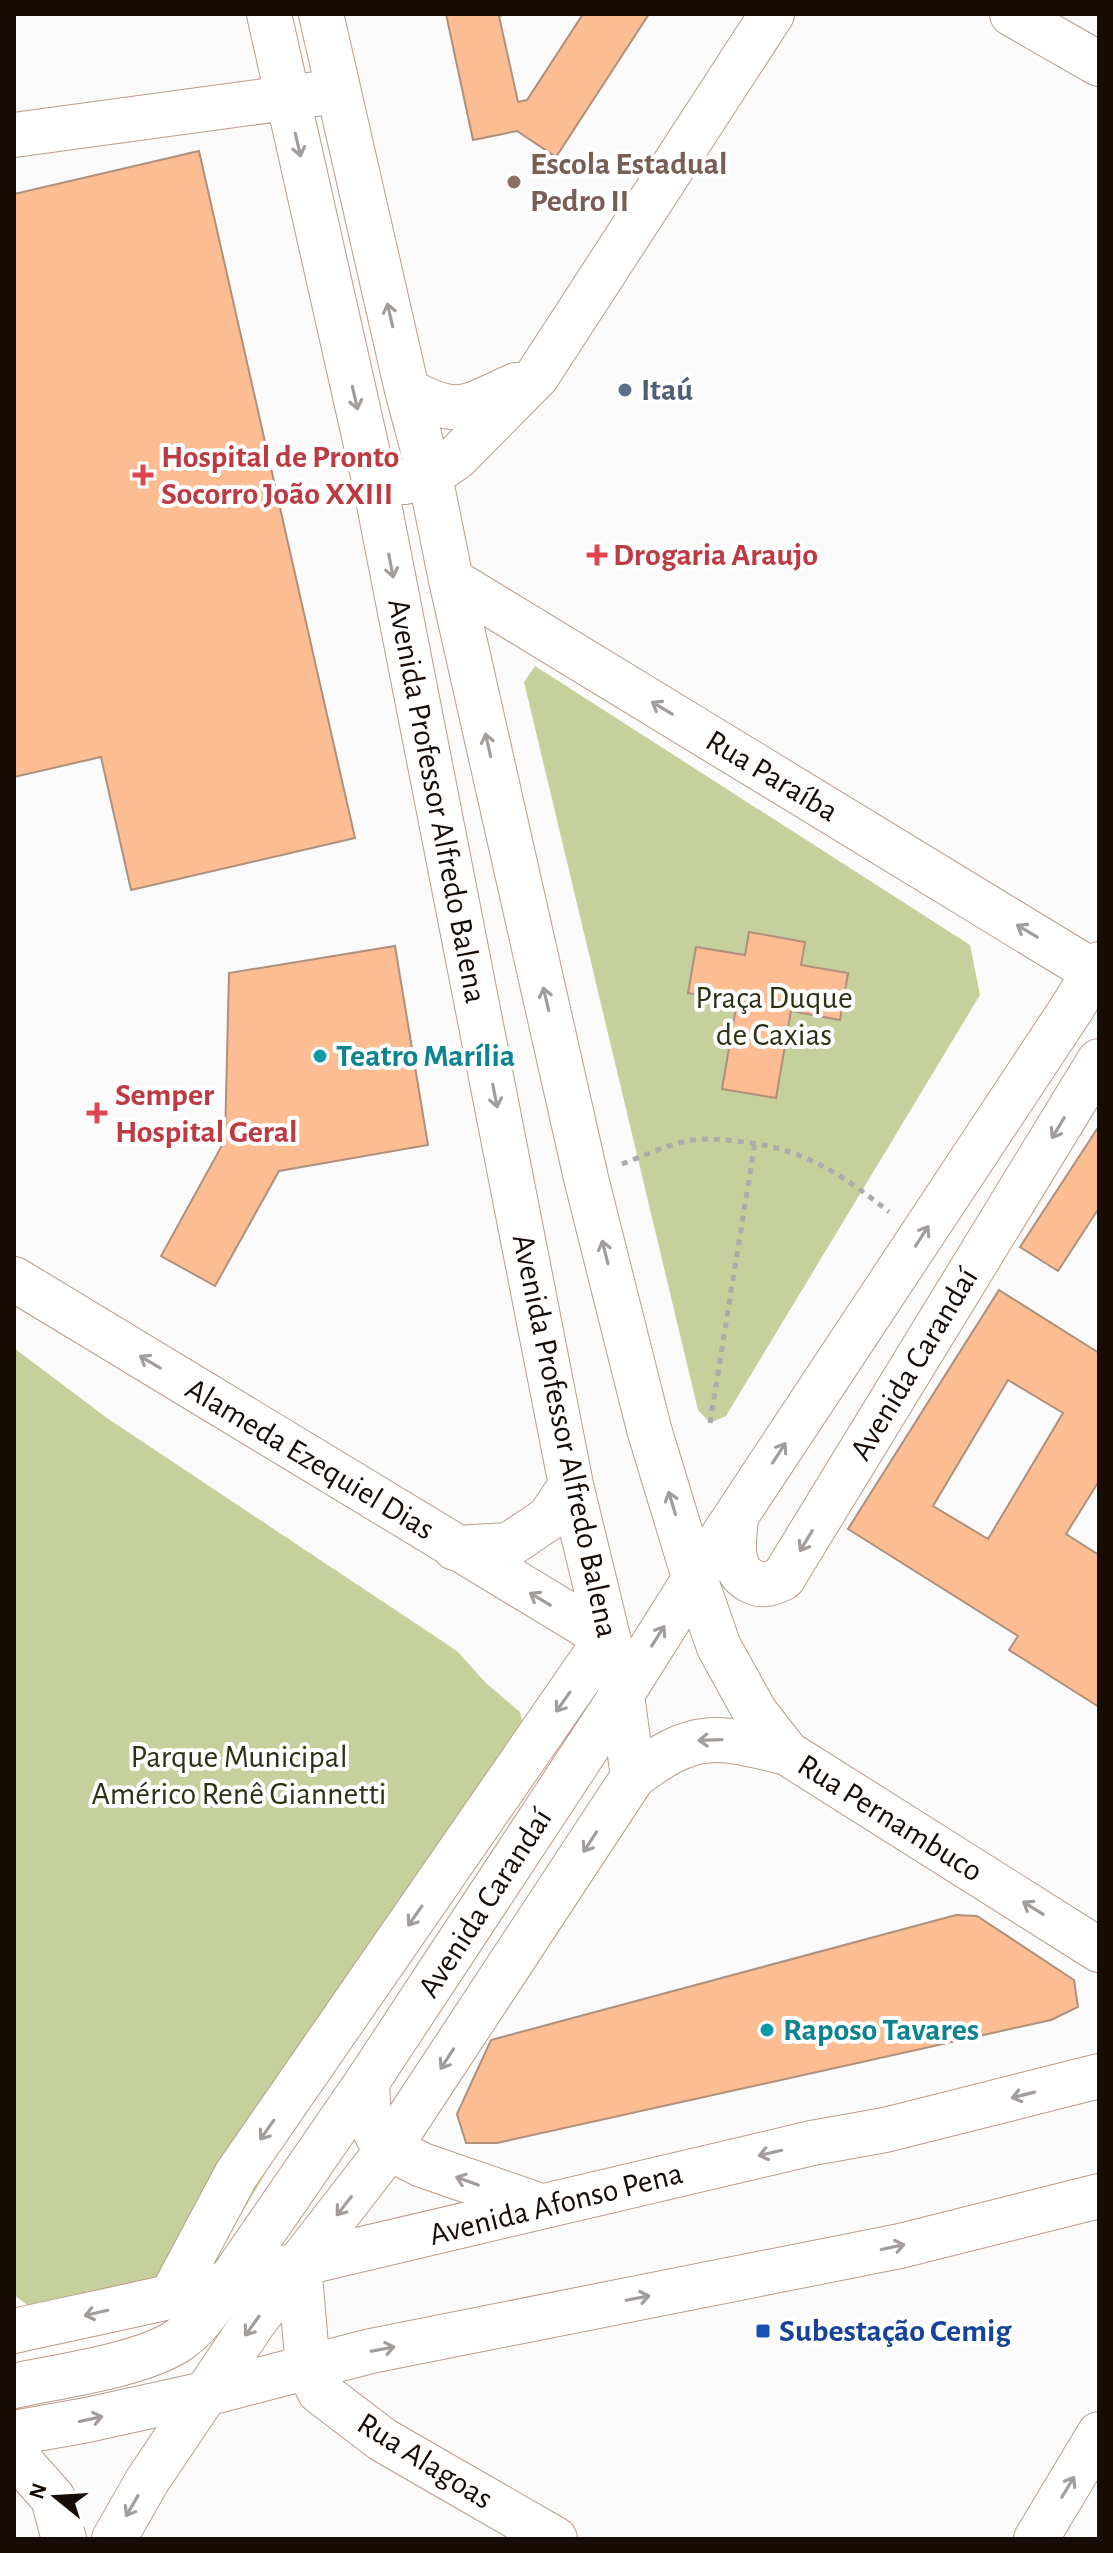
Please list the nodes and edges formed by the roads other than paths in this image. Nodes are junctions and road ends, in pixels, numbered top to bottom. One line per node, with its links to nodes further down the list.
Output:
1 (269, 14): 7 (street, Avenida Professor Alfredo Balena)
2 (321, 14): 6 (street, Avenida Professor Alfredo Balena)
3 (772, 14): 9 (street)
4 (1012, 14): 5 (street)
5 (1099, 64)
6 (338, 91): 7 (street); 10 (street, Avenida Professor Alfredo Balena, one-way to 6)
7 (288, 98): 8 (street); 12 (street, Avenida Professor Alfredo Balena, one-way to 12)
8 (14, 135)
9 (537, 376): 10 (street); 11 (street)
10 (407, 390): 11 (street, Avenida Professor Alfredo Balena)
11 (430, 476): 12 (street); 13 (street, Avenida Professor Alfredo Balena)
12 (376, 489): 17 (street, Avenida Professor Alfredo Balena, one-way to 17)
13 (451, 580): 14 (street, Rua Paraíba, one-way to 13); 20 (street, Avenida Professor Alfredo Balena, one-way to 13)
14 (1091, 988): 18 (street, Avenida Carandaí, one-way to 14)
15 (1099, 1061): 18 (street, Avenida Carandaí, one-way to 18)
16 (14, 1279): 19 (street, Alameda Ezequiel Dias, one-way to 16)
17 (571, 1485): 19 (street); 21 (street, Avenida Professor Alfredo Balena)
18 (736, 1518): 20 (street, Avenida Carandaí)
19 (455, 1548): 21 (street, Alameda Ezequiel Dias, one-way to 19)
20 (695, 1578): 22 (street, Avenida Professor Alfredo Balena); 23 (street, Avenida Carandaí, one-way to 20)
21 (607, 1638): 23 (street, Avenida Professor Alfredo Balena); 34 (street, one-way to 34)
22 (719, 1647): 24 (street, Rua Pernambuco)
23 (622, 1695): 25 (street, Avenida Professor Alfredo Balena); 28 (street, Avenida Carandaí)
24 (787, 1753): 25 (street, one-way to 25); 26 (street, Rua Pernambuco, one-way to 24)
25 (633, 1777): 29 (street, Avenida Carandaí, one-way to 29)
26 (1099, 1950)
27 (1099, 2076): 31 (street, Avenida Afonso Pena, one-way to 31)
28 (367, 2082): 29 (street); 33 (street, Avenida Carandaí)
29 (389, 2148): 31 (street, one-way to 29); 32 (street, Avenida Carandaí, one-way to 32)
30 (1099, 2196): 36 (street, one-way to 30)
31 (541, 2206): 32 (street, Avenida Afonso Pena)
32 (299, 2264): 33 (street, Avenida Afonso Pena); 36 (street); 38 (street, Avenida Carandaí, one-way to 38)
33 (228, 2284): 34 (street, Avenida Afonso Pena); 37 (street, Avenida Carandaí)
34 (172, 2295): 35 (street, Avenida Afonso Pena, one-way to 35)
35 (14, 2331)
36 (308, 2369): 38 (street); 44 (street, Rua Alagoas)
37 (14, 2386)
38 (205, 2394): 39 (street, one-way to 38); 43 (street, Avenida Carandaí, one-way to 43)
39 (14, 2433)
40 (1099, 2434): 45 (street, one-way to 40)
41 (14, 2454): 42 (street)
42 (64, 2539)
43 (114, 2539)
44 (555, 2539)
45 (1036, 2539)

